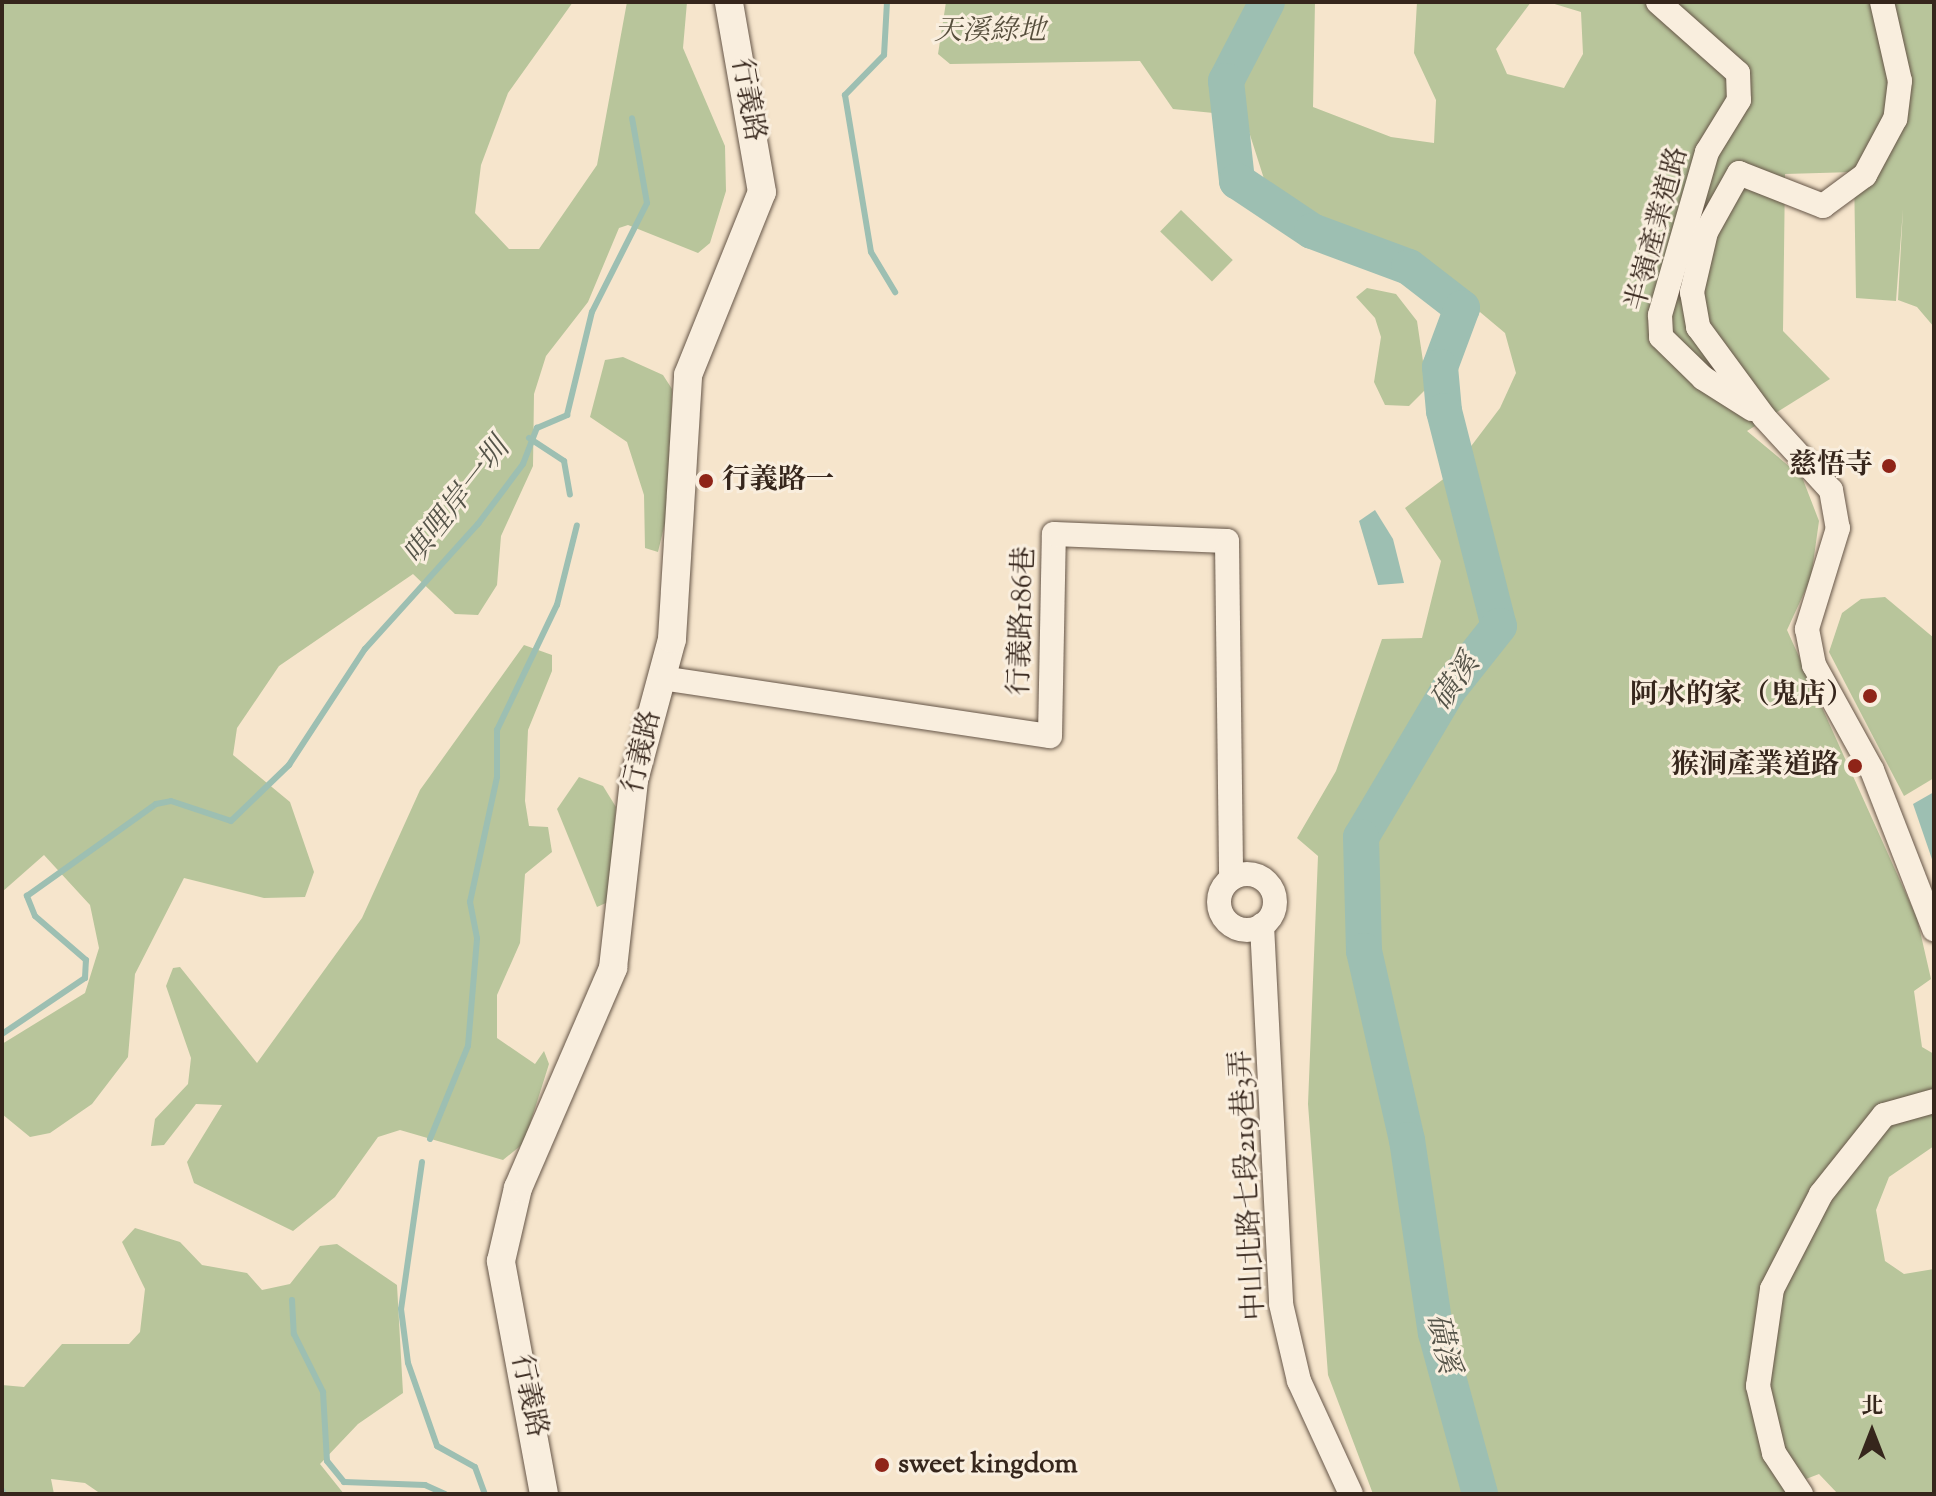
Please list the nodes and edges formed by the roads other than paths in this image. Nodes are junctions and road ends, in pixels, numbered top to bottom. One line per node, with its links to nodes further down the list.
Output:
1 (729, 2): 5 (street, 行義路)
2 (1658, 2): 4 (street, 半嶺產業道路)
3 (1882, 2): 4 (street)
4 (1764, 417): 8 (street)
5 (661, 678): 6 (street, 行義路186巷); 10 (street, 行義路)
6 (1241, 876): 7 (street); 7 (street)
7 (1253, 928): 11 (street, 中山北路七段219巷3弄)
8 (1934, 929)
9 (1934, 1101): 12 (street)
10 (544, 1494)
11 (1351, 1494)
12 (1801, 1494)

